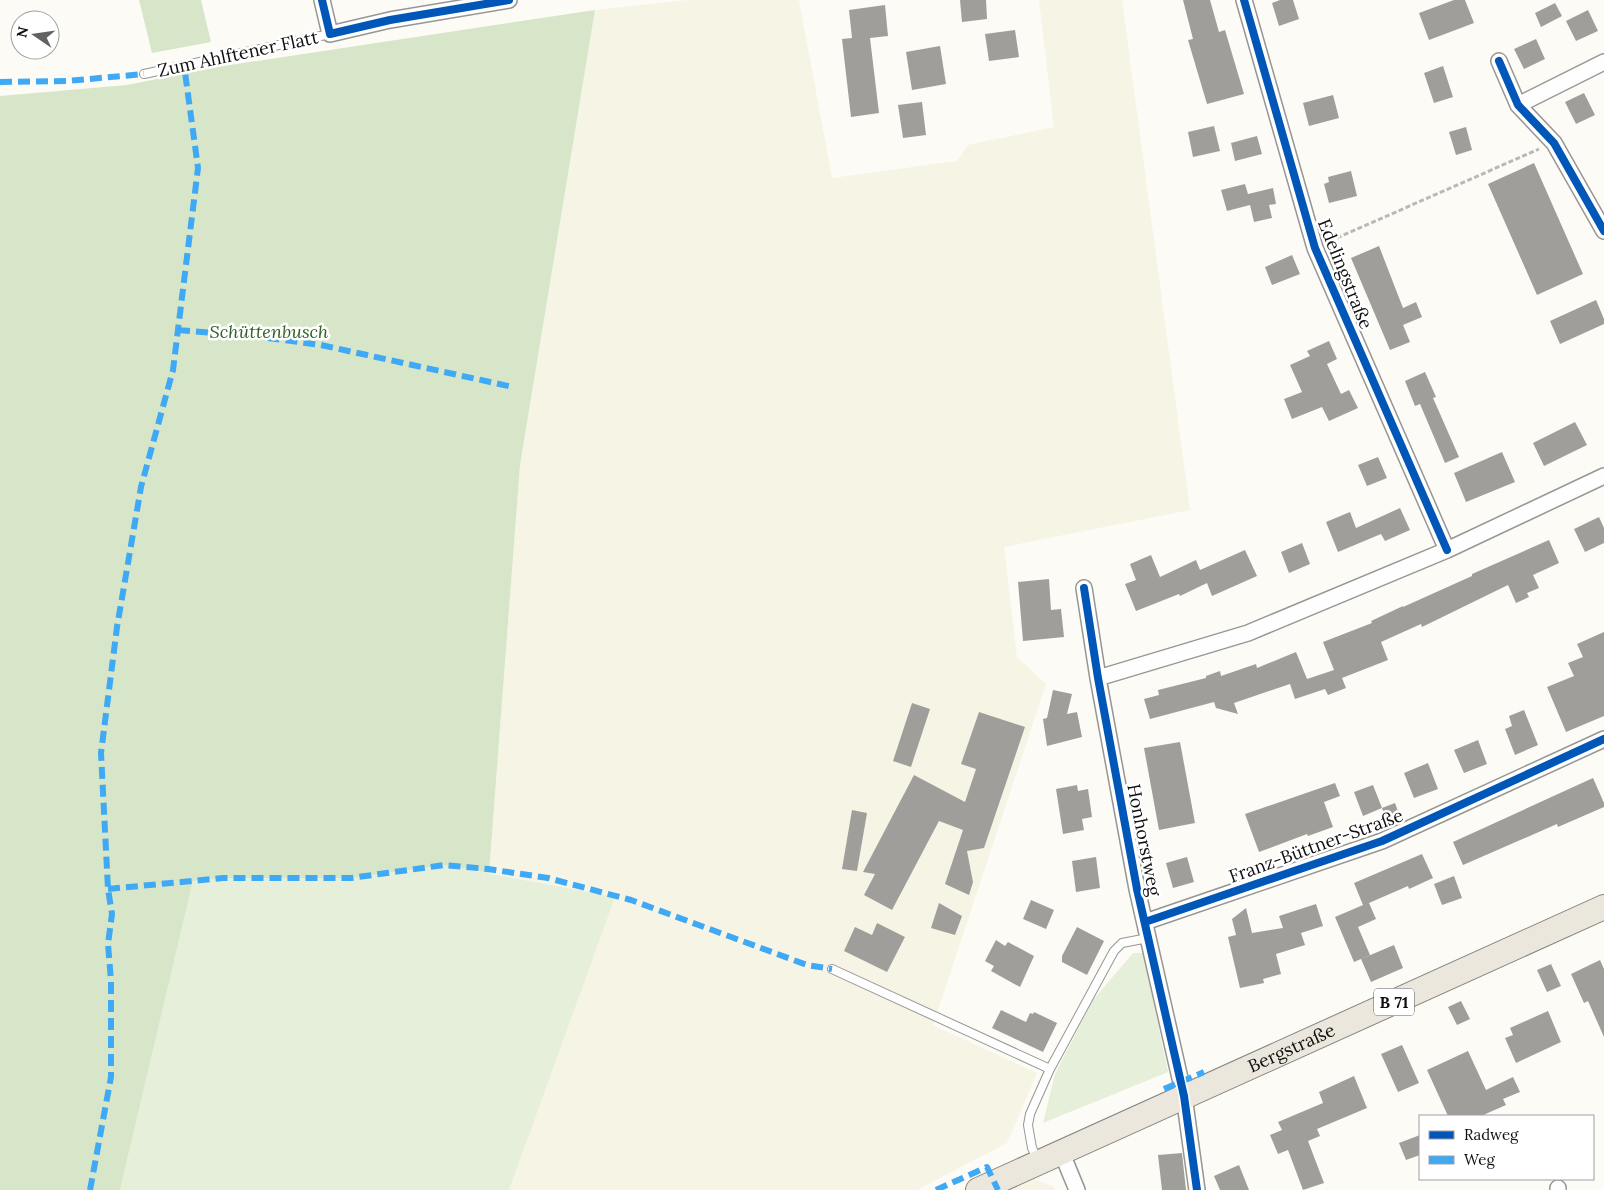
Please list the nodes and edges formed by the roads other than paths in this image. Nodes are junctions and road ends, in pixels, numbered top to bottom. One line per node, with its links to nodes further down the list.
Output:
1 (322, 0): 5 (street)
2 (509, 0): 4 (street, Zum Ahlftener Flatt)
3 (1244, 0): 12 (street, Edelingstraße)
4 (478, 2): 5 (street, Zum Ahlftener Flatt)
5 (330, 34): 8 (lane, Zum Ahlftener Flatt)
6 (1498, 61): 9 (street)
7 (1604, 62): 9 (street)
8 (144, 74)
9 (1518, 105): 10 (street)
10 (1604, 231)
11 (1604, 476): 12 (street)
12 (1447, 550): 14 (street)
13 (1084, 588): 14 (street, Honhorstweg)
14 (1098, 678): 17 (street, Honhorstweg)
15 (1604, 739): 17 (street, Franz-Büttner-Straße)
16 (1604, 907): 21 (main road, Bergstraße / B 71)
17 (1144, 922): 18 (street, Honhorstweg)
18 (1148, 938): 20 (lane); 21 (street, Honhorstweg)
19 (832, 969): 20 (lane)
20 (1050, 1069): 23 (lane)
21 (1184, 1096): 22 (main road, Bergstraße / B 71); 26 (street, Honhorstweg)
22 (1061, 1151): 23 (main road, Bergstraße / B 71); 25 (street)
23 (1038, 1162): 24 (main road, Bergstraße / B 71)
24 (978, 1190)
25 (1077, 1190)
26 (1197, 1190)

